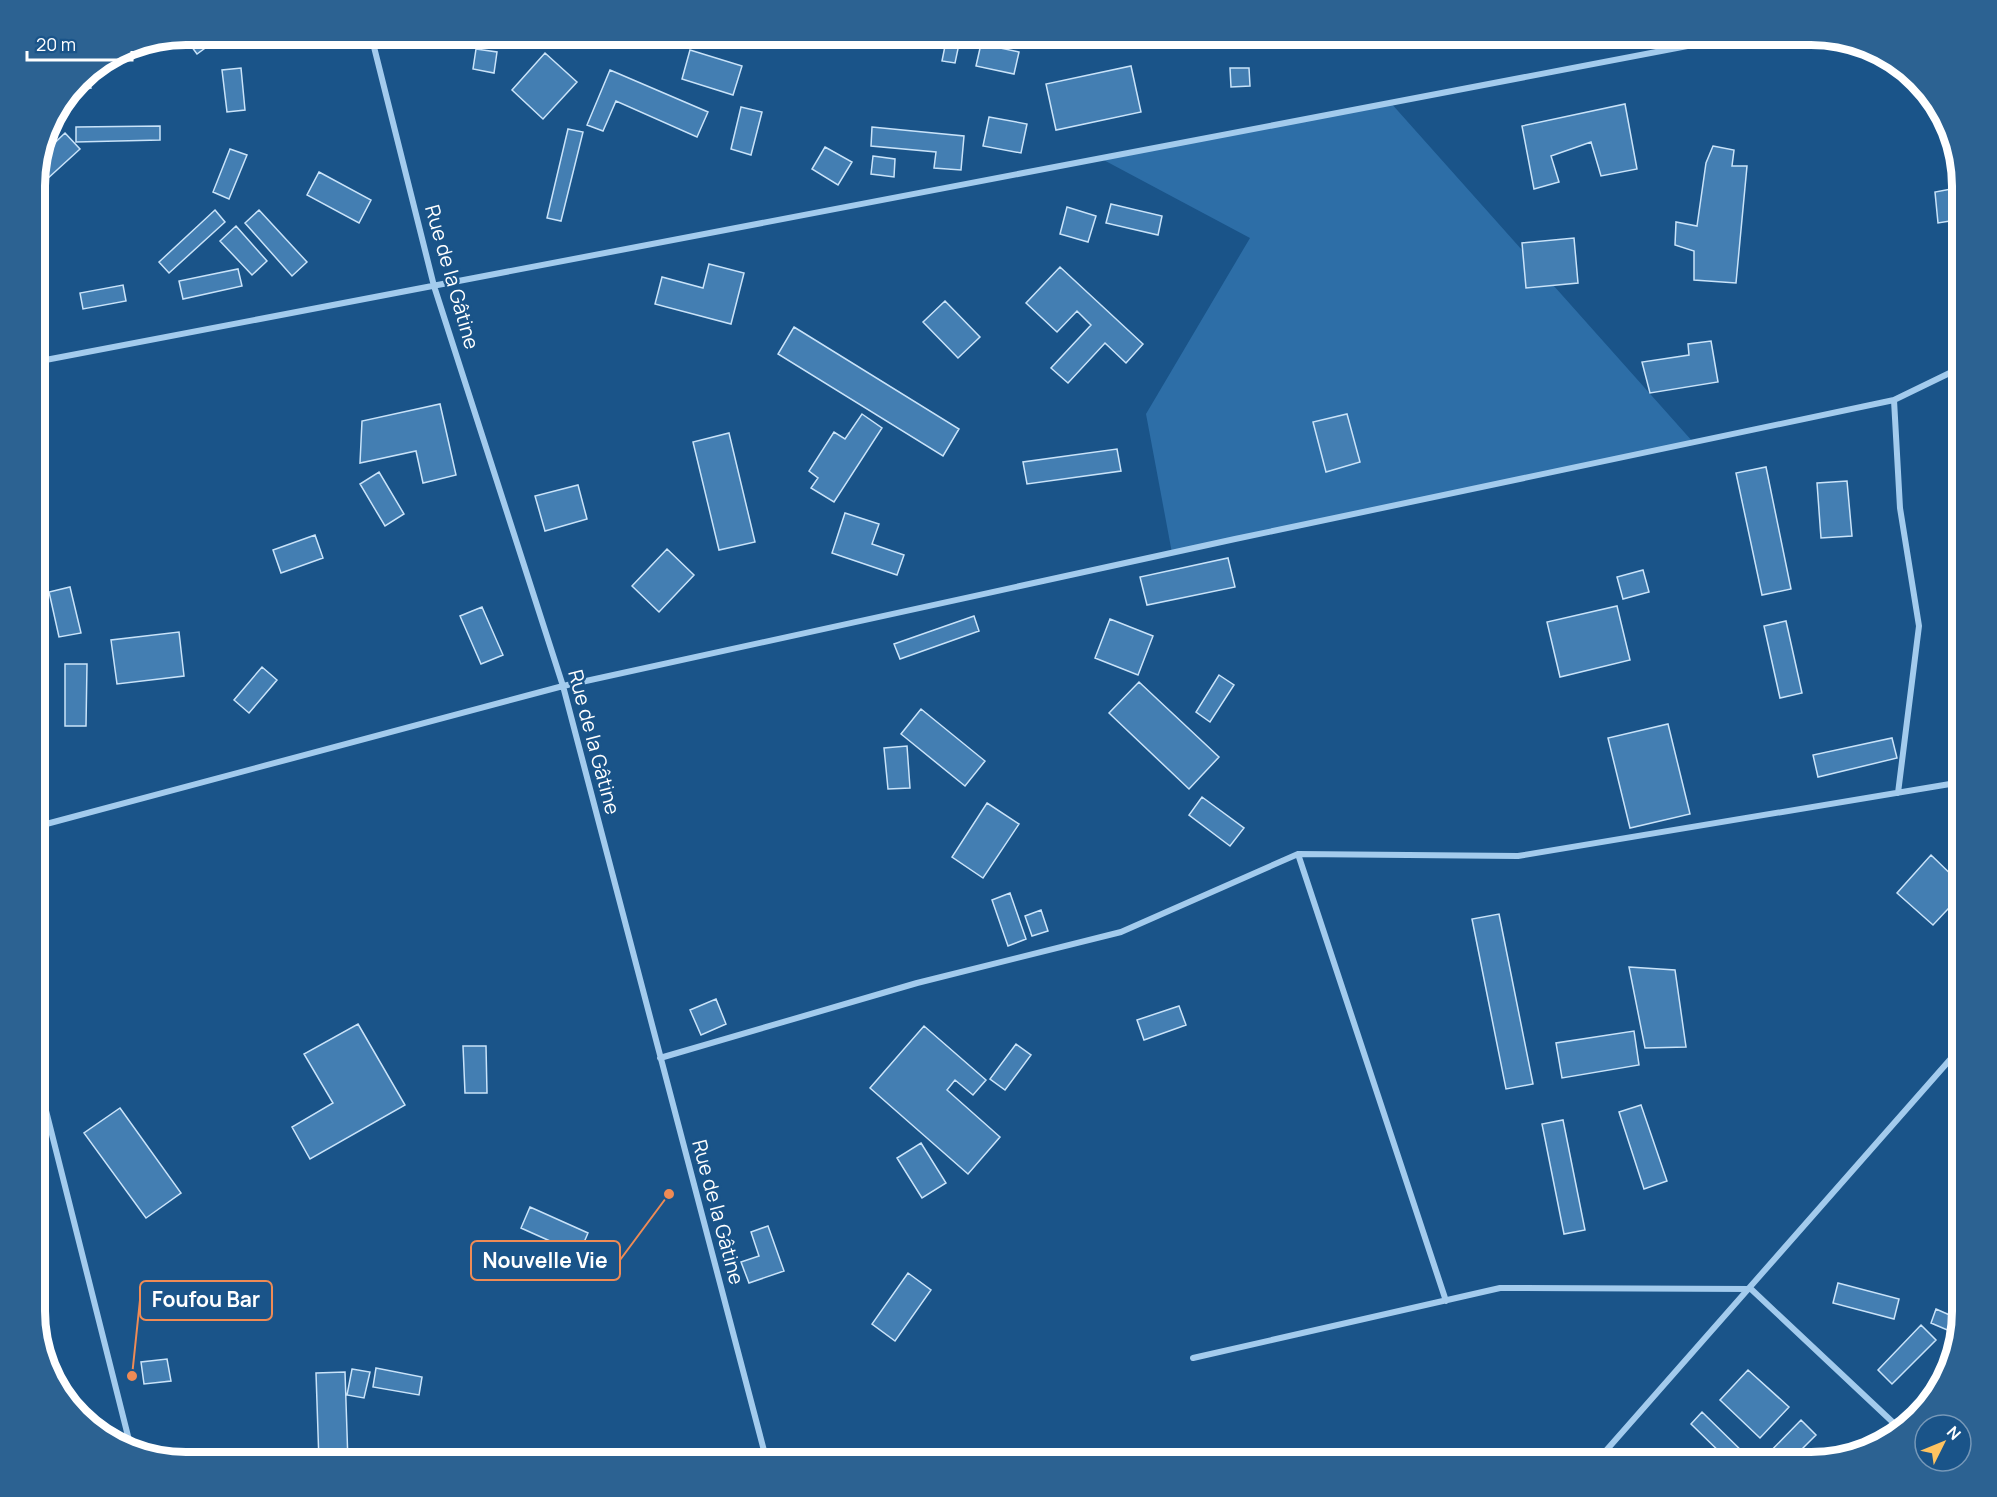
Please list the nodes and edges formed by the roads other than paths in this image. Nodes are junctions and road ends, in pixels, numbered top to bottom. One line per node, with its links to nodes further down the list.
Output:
1 (374, 45): 3 (street, Rue de la Gâtine)
2 (1688, 45): 3 (street)
3 (434, 286): 4 (street); 7 (street, Rue de la Gâtine)
4 (45, 360)
5 (1952, 372): 6 (street)
6 (1894, 400): 7 (street); 9 (street)
7 (563, 686): 10 (street); 12 (street, Rue de la Gâtine)
8 (1952, 784): 9 (street)
9 (1898, 793): 11 (street)
10 (45, 824)
11 (1298, 854): 12 (street); 16 (street)
12 (660, 1058): 20 (street, Rue de la Gâtine)
13 (1952, 1058): 15 (street)
14 (45, 1107): 19 (street)
15 (1751, 1289): 16 (street); 18 (street); 21 (street)
16 (1446, 1300): 17 (street)
17 (1193, 1358)
18 (1895, 1424)
19 (129, 1440)
20 (764, 1452)
21 (1605, 1452)

